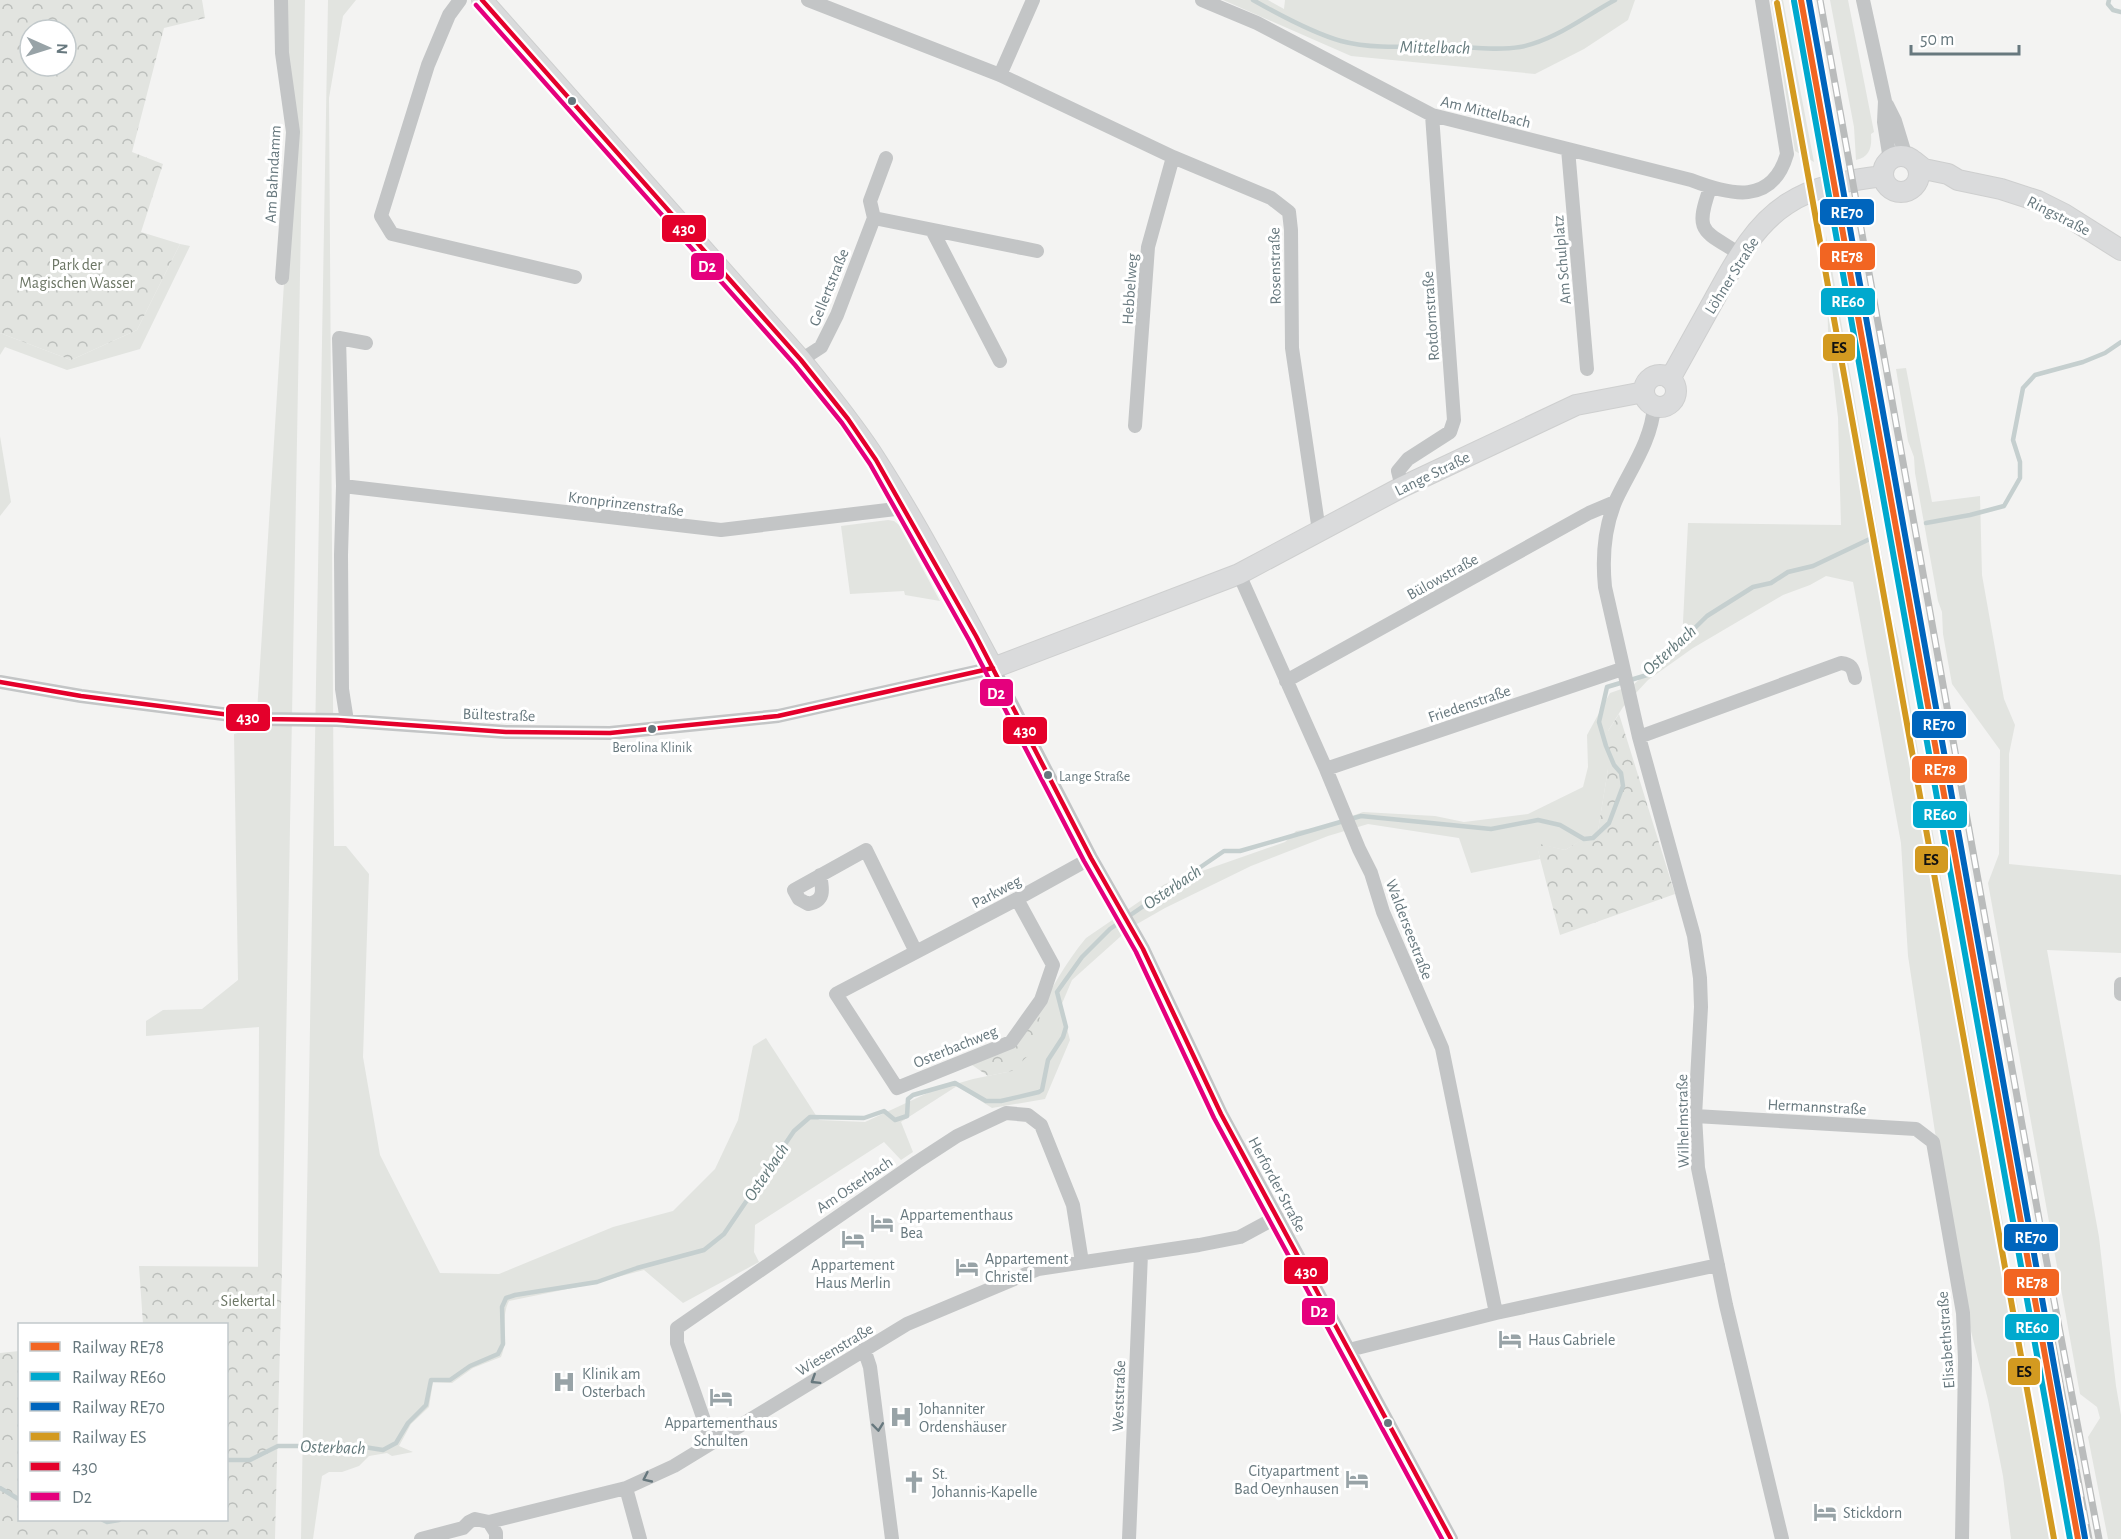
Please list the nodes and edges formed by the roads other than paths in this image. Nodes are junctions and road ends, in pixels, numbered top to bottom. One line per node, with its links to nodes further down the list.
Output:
1 (281, 0): 24 (street, Am Bahndamm)
2 (460, 0): 23 (street)
3 (482, 0): 26 (street)
4 (808, 0): 9 (street, Rosenstraße)
5 (1033, 0): 9 (street)
6 (1202, 0): 10 (street, Am Mittelbach)
7 (1762, 0): 16 (street, Am Mittelbach)
8 (1863, 0): 14 (street)
9 (1000, 75): 12 (street, Rosenstraße)
10 (1432, 115): 11 (street, Am Mittelbach); 32 (street, Rotdornstraße)
11 (1568, 149): 16 (street, Am Mittelbach); 28 (street, Am Schulplatz)
12 (1173, 157): 30 (street, Hebbelweg); 35 (street, Rosenstraße)
13 (886, 158): 18 (street, Gellertstraße)
14 (1898, 164): 15 (street, Ringstraße); 17 (street); 17 (street); 22 (street, Löhner Straße)
15 (1958, 180): 17 (street, Ringstraße); 21 (street, Ringstraße)
16 (1710, 188): 22 (street)
17 (1911, 188)
18 (874, 218): 19 (street); 26 (street, Gellertstraße)
19 (932, 230): 20 (street); 27 (street)
20 (1037, 250)
21 (2121, 250)
22 (1740, 254): 29 (street, Löhner Straße)
23 (575, 277)
24 (282, 278)
25 (366, 343): 31 (street)
26 (801, 360): 34 (street)
27 (1000, 361)
28 (1587, 369)
29 (1649, 399): 32 (street, Lange Straße); 33 (street)
30 (1135, 426)
31 (343, 486): 34 (street, Kronprinzenstraße); 42 (street)
32 (1402, 487): 35 (street, Lange Straße)
33 (1615, 502): 38 (street); 40 (street, Bülowstraße)
34 (904, 508): 37 (street)
35 (1319, 531): 36 (street, Lange Straße)
36 (1239, 574): 37 (street, Lange Straße); 40 (street, Walderseestraße)
37 (993, 668): 42 (street, Bültestraße); 45 (street, Herforder Straße)
38 (1624, 674): 43 (street, Wilhelmstraße); 44 (street, Friedenstraße)
39 (1855, 678): 43 (street)
40 (1286, 681): 44 (street, Walderseestraße)
41 (0, 682): 42 (street, Bültestraße)
42 (342, 721)
43 (1639, 737): 52 (street, Wilhelmstraße)
44 (1326, 769): 58 (street, Walderseestraße)
45 (1091, 858): 47 (street, Parkweg); 54 (street, Herforder Straße)
46 (820, 875): 48 (street)
47 (1017, 899): 48 (street, Parkweg); 50 (street, Osterbachweg)
48 (916, 952): 50 (street, Parkweg)
49 (2121, 984): 51 (street)
50 (836, 994)
51 (2121, 994)
52 (1695, 1116): 53 (street, Hermannstraße); 57 (street, Wilhelmstraße)
53 (1933, 1142): 72 (street, Elisabethstraße)
54 (1277, 1217): 55 (street, Wiesenstraße); 60 (street, Herforder Straße)
55 (1141, 1254): 56 (street, Wiesenstraße); 69 (street, Weststraße)
56 (1082, 1262): 59 (street, Wiesenstraße); 61 (street, Am Osterbach)
57 (1718, 1265): 58 (street); 71 (street, Wilhelmstraße)
58 (1496, 1313): 60 (street)
59 (864, 1349): 61 (street, Wiesenstraße, one-way to 61); 68 (street, one-way to 68)
60 (1349, 1350): 70 (street, Herforder Straße)
61 (712, 1443): 62 (street, Wiesenstraße, one-way to 62)
62 (626, 1488): 63 (street, Wiesenstraße); 67 (street)
63 (489, 1522): 64 (street, Wiesenstraße); 66 (street)
64 (462, 1534): 65 (street, Wiesenstraße)
65 (421, 1539)
66 (496, 1539)
67 (640, 1539)
68 (892, 1539)
69 (1129, 1539)
70 (1451, 1539)
71 (1782, 1539)
72 (1962, 1539)

